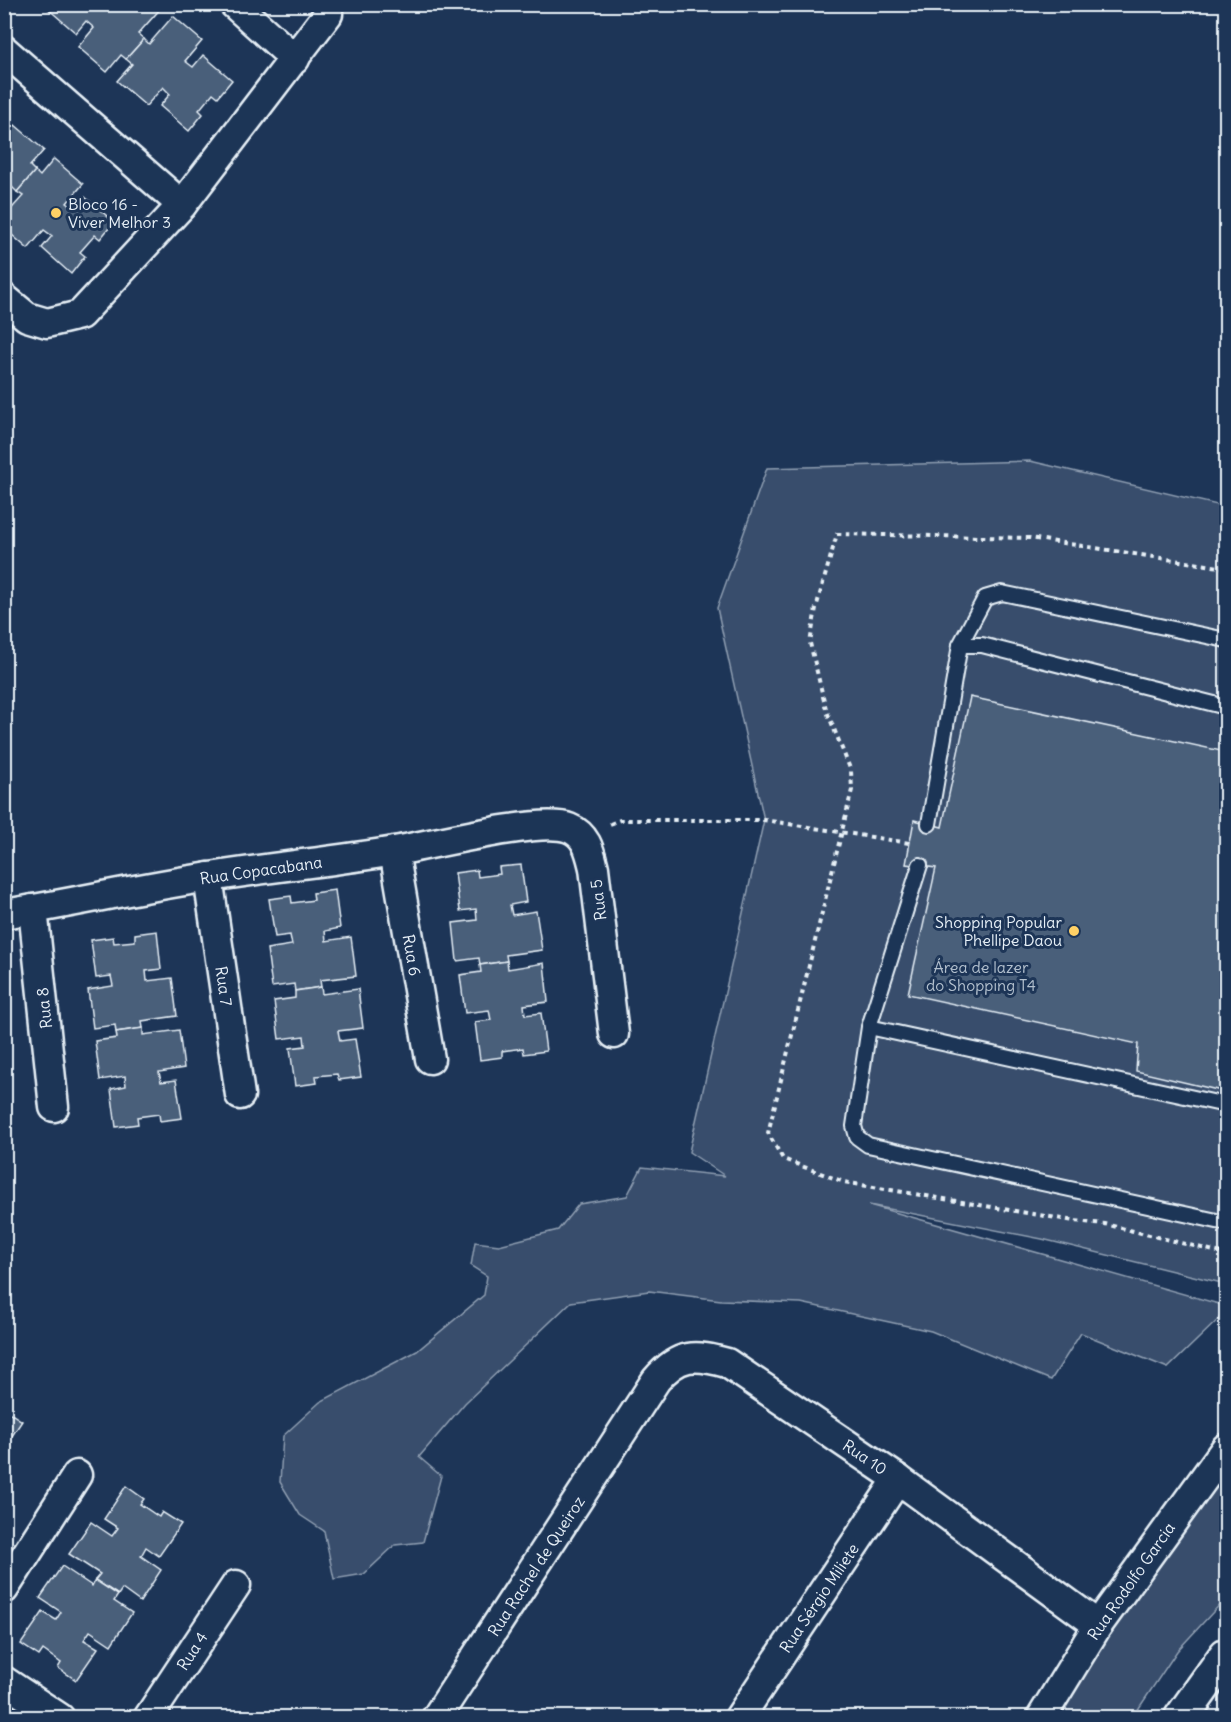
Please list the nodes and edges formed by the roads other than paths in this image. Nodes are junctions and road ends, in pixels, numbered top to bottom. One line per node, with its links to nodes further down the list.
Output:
1 (234, 4): 4 (street)
2 (328, 4): 4 (street)
3 (4, 50): 5 (street)
4 (295, 59): 5 (street)
5 (182, 205): 6 (street)
6 (4, 298)
7 (1227, 640): 8 (lane)
8 (960, 645): 9 (lane); 10 (lane)
9 (1227, 707)
10 (929, 824)
11 (518, 828): 12 (street, Rua Copacabana); 18 (street, Rua 5)
12 (394, 851): 14 (street, Rua Copacabana); 19 (street, Rua 6)
13 (920, 865): 17 (lane)
14 (208, 877): 15 (street, Rua Copacabana); 20 (street, Rua 7)
15 (33, 909): 16 (street, Rua Copacabana); 22 (street, Rua 8)
16 (4, 914)
17 (869, 1027): 21 (lane); 23 (lane)
18 (614, 1034)
19 (430, 1059)
20 (240, 1095)
21 (1227, 1105)
22 (54, 1107)
23 (1227, 1223)
24 (635, 1414): 27 (street, Rua 10); 35 (street, Rua Rachel de Queiroz)
25 (1227, 1448): 30 (street, Rua Rodolfo Garcia)
26 (77, 1475): 29 (street)
27 (898, 1479): 30 (street, Rua 10); 36 (street, Rua Sérgio Miliete)
28 (236, 1585): 34 (street, Rua 4)
29 (4, 1589)
30 (1098, 1625): 37 (street, Rua Rodolfo Garcia)
31 (1227, 1655): 38 (main road)
32 (4, 1681): 33 (street)
33 (60, 1718)
34 (148, 1718)
35 (436, 1718)
36 (739, 1718)
37 (1041, 1718)
38 (1181, 1718)

